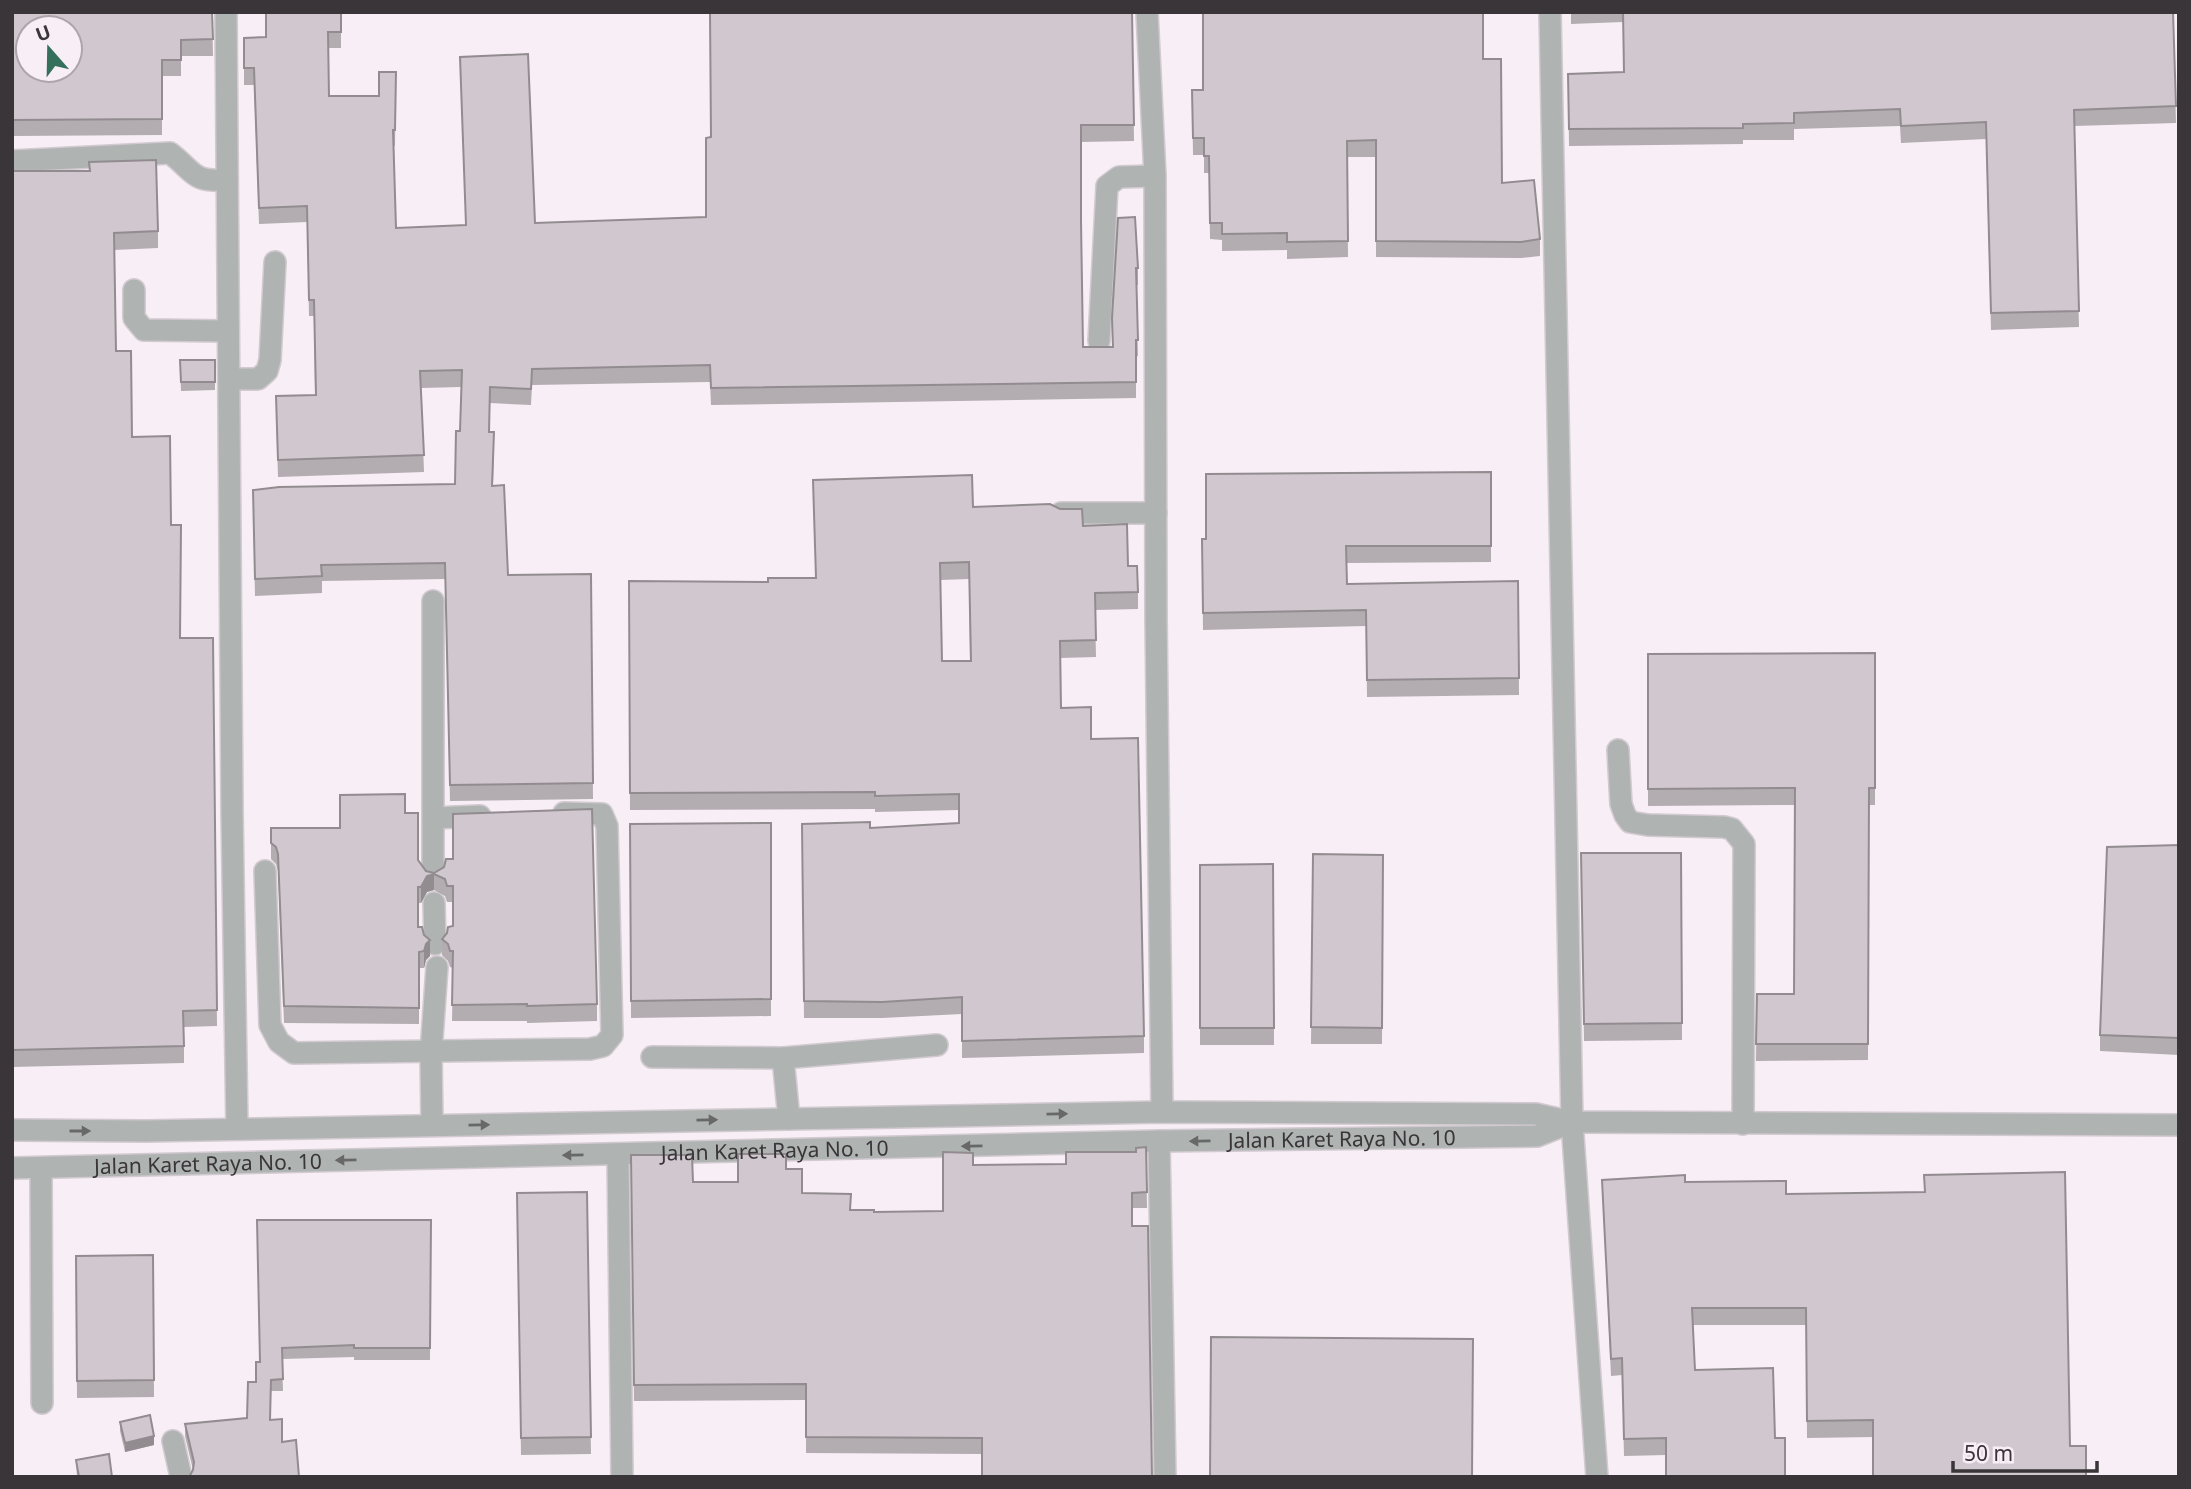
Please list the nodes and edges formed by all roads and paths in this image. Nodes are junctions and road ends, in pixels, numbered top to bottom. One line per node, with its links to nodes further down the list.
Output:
1 (226, 12): 6 (street)
2 (1147, 12): 5 (street)
3 (1550, 12): 30 (street)
4 (12, 161): 6 (street)
5 (1155, 176): 10 (street); 13 (street)
6 (227, 180): 9 (street)
7 (275, 262): 11 (street)
8 (134, 290): 9 (street)
9 (228, 331): 11 (street)
10 (1099, 341)
11 (229, 379): 34 (street)
12 (1061, 513): 13 (street)
13 (1156, 513): 28 (street)
14 (433, 601): 18 (street)
15 (1618, 750): 31 (street)
16 (538, 814): 25 (street)
17 (499, 815): 18 (street)
18 (433, 817): 20 (street)
19 (265, 871): 25 (street)
20 (433, 876)
21 (434, 903): 22 (street)
22 (435, 944)
23 (437, 967): 25 (street)
24 (937, 1045): 27 (street)
25 (431, 1053): 32 (street)
26 (652, 1057): 27 (street)
27 (783, 1058): 29 (street)
28 (1162, 1112): 29 (street, Jalan Karet Raya No. 10, one-way to 28); 30 (street, Jalan Karet Raya No. 10)
29 (789, 1119): 32 (street, Jalan Karet Raya No. 10, one-way to 29)
30 (1572, 1122): 31 (street); 36 (street, Jalan Karet Raya No. 10, one-way to 36); 45 (street)
31 (1743, 1124): 33 (street)
32 (432, 1125): 34 (street, Jalan Karet Raya No. 10)
33 (2179, 1125)
34 (237, 1129): 35 (street, Jalan Karet Raya No. 10, one-way to 34)
35 (12, 1130)
36 (1159, 1141): 37 (street, Jalan Karet Raya No. 10, one-way to 37); 44 (street)
37 (618, 1154): 39 (street, Jalan Karet Raya No. 10, one-way to 39); 43 (street)
38 (12, 1168): 39 (street, Jalan Karet Raya No. 10)
39 (41, 1168): 40 (street)
40 (42, 1403)
41 (173, 1441): 42 (street)
42 (181, 1477)
43 (622, 1477)
44 (1164, 1477)
45 (1597, 1477)

